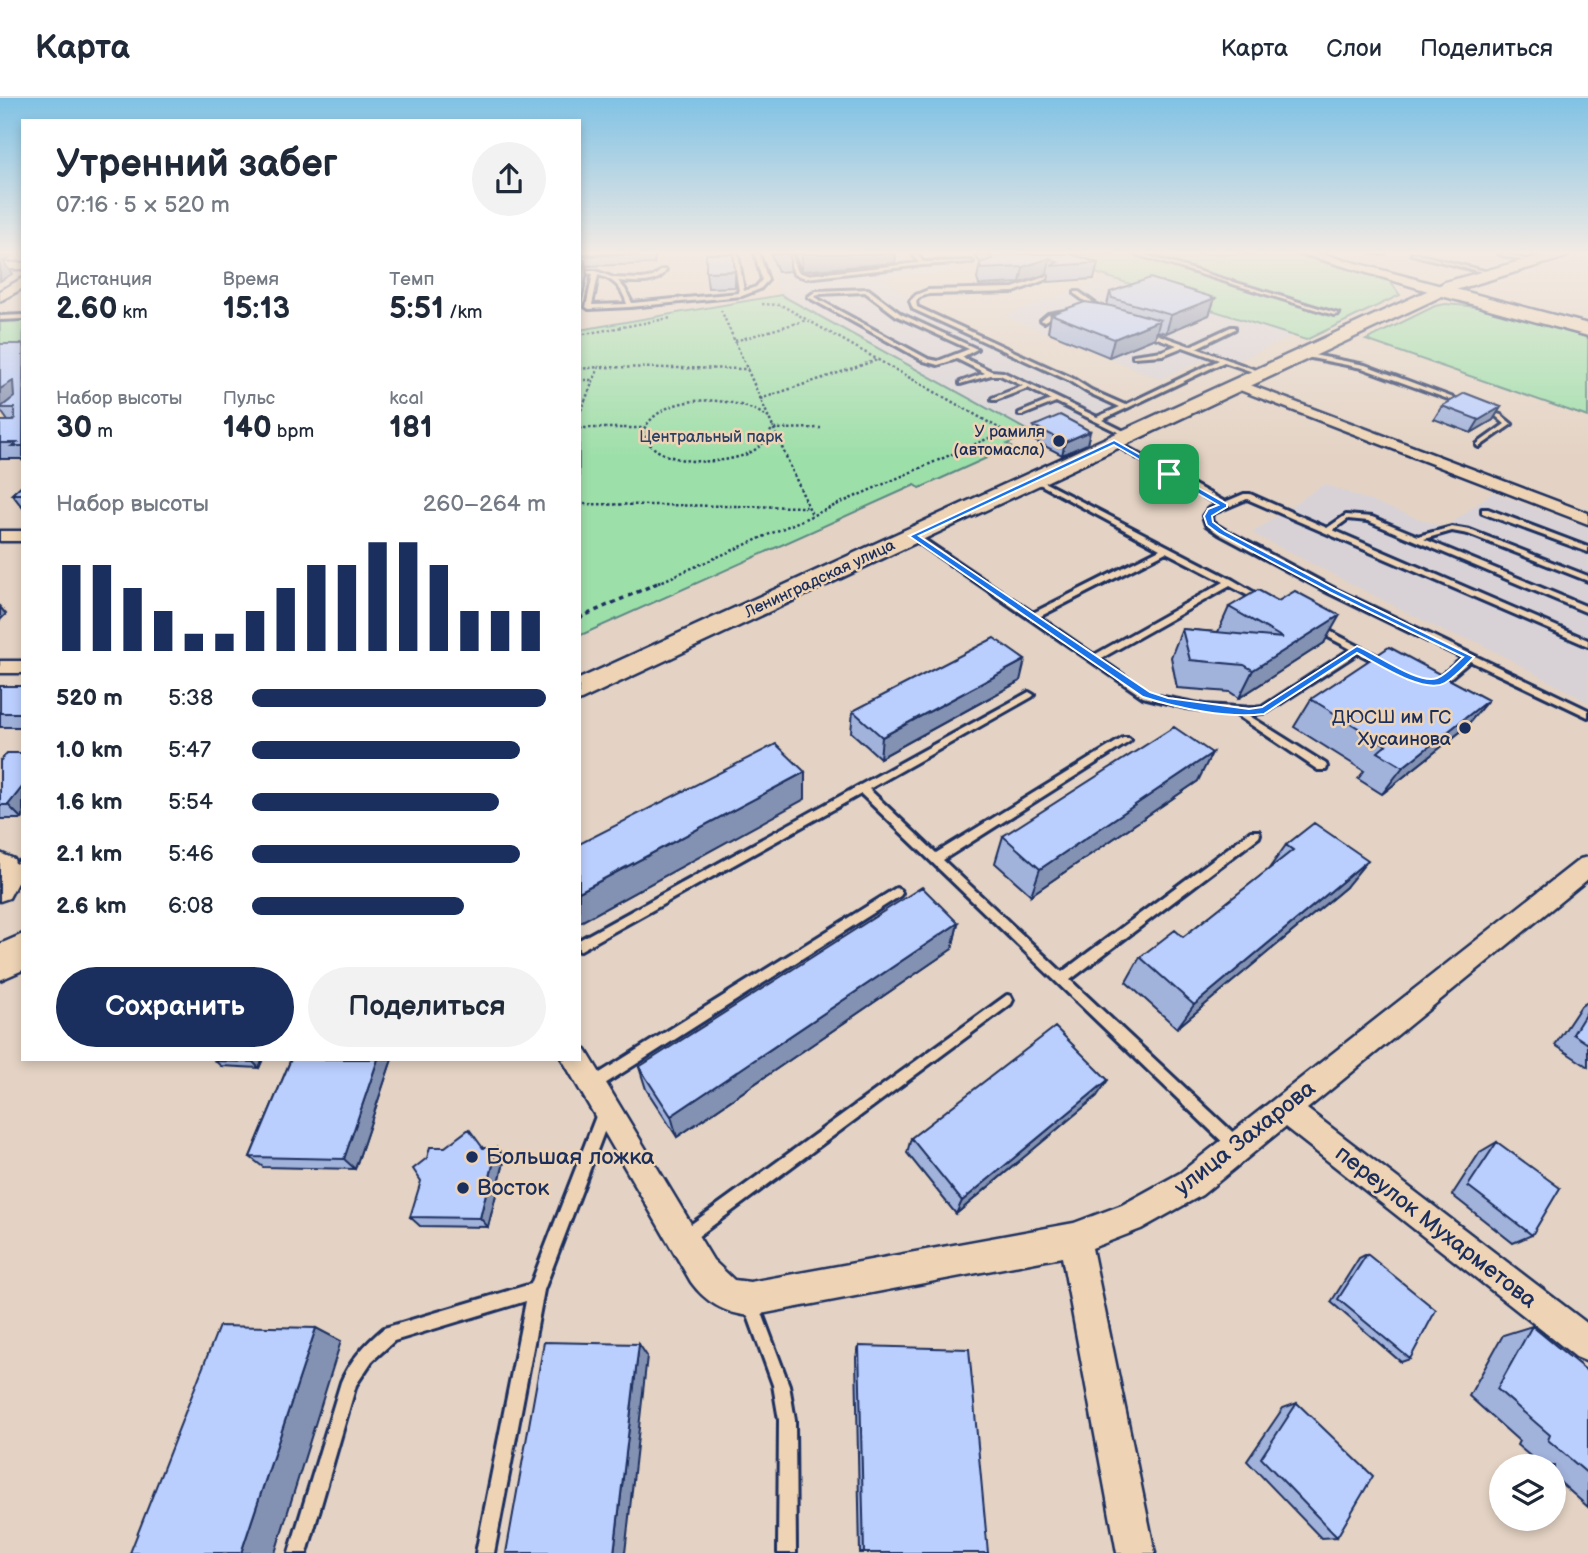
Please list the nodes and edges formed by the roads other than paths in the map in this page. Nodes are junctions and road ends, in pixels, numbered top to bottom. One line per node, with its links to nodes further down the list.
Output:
1 (856, 322): 13 (lane)
2 (914, 322): 13 (lane)
3 (945, 322): 23 (lane)
4 (1373, 322): 11 (main road, Ленинградская улица)
5 (1558, 322): 8 (main road)
6 (1129, 326): 9 (lane)
7 (1233, 328): 10 (lane)
8 (1588, 330)
9 (1183, 345): 10 (lane); 12 (lane)
10 (1191, 348): 14 (lane)
11 (1303, 355): 16 (main road, Ленинградская улица); 28 (lane)
12 (1135, 356)
13 (957, 357): 15 (lane)
14 (1224, 360): 16 (lane); 23 (lane)
15 (989, 373): 17 (lane); 19 (lane)
16 (1261, 373): 18 (main road, Ленинградская улица)
17 (962, 383)
18 (1237, 384): 27 (main road, Ленинградская улица); 32 (street)
19 (1029, 386): 20 (lane); 21 (lane)
20 (993, 400)
21 (1057, 400): 24 (lane); 25 (lane)
22 (21, 406): 26 (street)
23 (1125, 407): 25 (lane)
24 (1021, 414)
25 (1097, 420): 27 (lane)
26 (4, 428)
27 (1121, 439): 29 (main road, Ленинградская улица); 30 (lane)
28 (1479, 445)
29 (1034, 479): 36 (main road, Ленинградская улица); 38 (lane)
30 (1225, 505): 33 (lane); 48 (lane)
31 (1485, 511): 39 (lane)
32 (1588, 519)
33 (1328, 531): 37 (lane); 46 (lane)
34 (0, 536): 35 (street)
35 (21, 536)
36 (913, 536): 44 (lane); 54 (main road, Ленинградская улица)
37 (1418, 539): 40 (lane); 43 (lane)
38 (1166, 549): 41 (lane); 44 (lane)
39 (1588, 550)
40 (1588, 579)
41 (1230, 582): 42 (lane); 49 (lane)
42 (1276, 607)
43 (1588, 610)
44 (1033, 617): 49 (lane)
45 (1311, 625): 47 (lane)
46 (1588, 643)
47 (1357, 649): 50 (lane); 56 (lane)
48 (1469, 657): 53 (lane); 57 (lane)
49 (1094, 659): 56 (lane)
50 (1390, 666)
51 (0, 667): 52 (street)
52 (21, 667)
53 (1423, 681)
54 (581, 690)
55 (1029, 695): 60 (lane)
56 (1234, 710): 59 (lane)
57 (1588, 714)
58 (1126, 740): 62 (lane)
59 (1322, 767)
60 (861, 788): 62 (lane); 65 (lane)
61 (1255, 834): 68 (lane)
62 (935, 859): 68 (lane)
63 (1588, 866): 72 (street, улица Захарова)
64 (896, 893): 71 (lane)
65 (581, 945)
66 (21, 952): 67 (main road)
67 (0, 962)
68 (1062, 979): 73 (lane)
69 (1007, 1000): 74 (lane)
70 (577, 1061): 71 (street)
71 (599, 1097): 74 (street); 76 (lane)
72 (1283, 1108): 73 (street, улица Захарова); 78 (street, переулок Мухарметова)
73 (1237, 1146): 75 (street, улица Захарова)
74 (684, 1238): 77 (street)
75 (1073, 1239): 77 (street, улица Захарова); 82 (street)
76 (536, 1290): 79 (lane); 80 (lane)
77 (750, 1299): 81 (lane)
78 (1588, 1345)
79 (298, 1553)
80 (485, 1553)
81 (788, 1553)
82 (1136, 1553)

